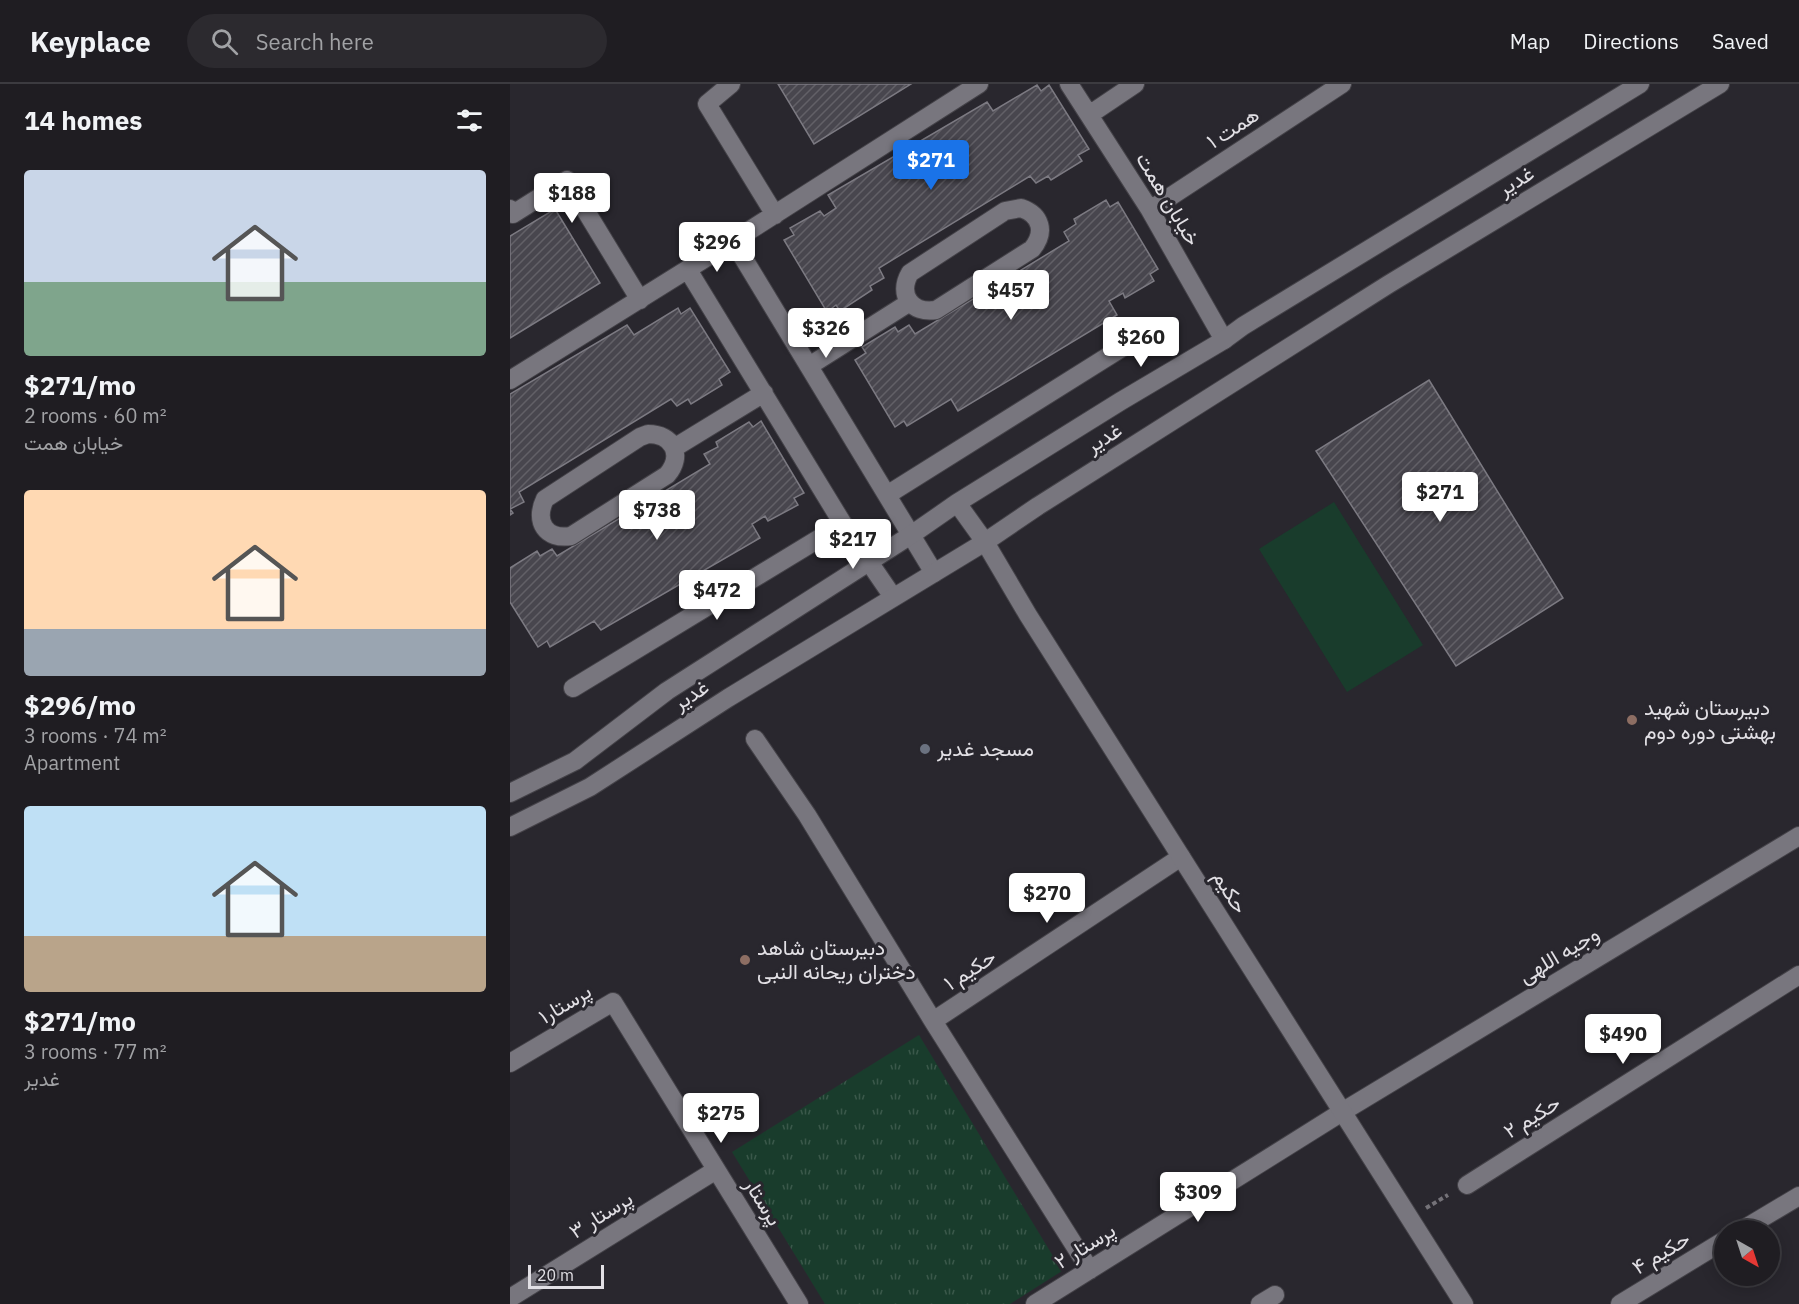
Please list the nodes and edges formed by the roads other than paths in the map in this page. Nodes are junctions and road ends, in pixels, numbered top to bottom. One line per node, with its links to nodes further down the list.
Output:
1 (731, 84): 11 (street)
2 (979, 84): 11 (street)
3 (1069, 84): 8 (street, خیابان همت)
4 (1135, 84): 8 (street)
5 (1342, 84): 9 (street, همت ۱)
6 (1640, 84): 17 (street, غدیر)
7 (1720, 84): 26 (street, غدیر)
8 (1089, 115): 9 (street, خیابان همت)
9 (1150, 210): 17 (street, خیابان همت)
10 (511, 213): 14 (street)
11 (775, 215): 12 (street)
12 (733, 241): 13 (street); 18 (street)
13 (688, 270): 14 (street); 20 (street)
14 (640, 300): 19 (street)
15 (910, 302): 15 (street); 18 (street)
16 (1139, 337): 22 (street)
17 (1224, 340): 23 (street, غدیر)
18 (809, 366): 22 (street)
19 (510, 380)
20 (764, 393): 21 (street); 24 (street)
21 (674, 448): 21 (street)
22 (887, 495): 25 (street)
23 (957, 503): 25 (street, غدیر); 26 (street, حکیم)
24 (843, 524): 27 (street); 30 (street)
25 (911, 535): 27 (street, غدیر); 28 (street)
26 (985, 543): 28 (street, غدیر); 35 (street, حکیم)
27 (869, 561): 29 (street); 32 (street, غدیر)
28 (934, 573): 29 (street, غدیر)
29 (893, 597): 33 (street, غدیر)
30 (573, 688)
31 (755, 739): 38 (street)
32 (510, 794)
33 (510, 827)
34 (1799, 836): 40 (street, وجیه اللهی)
35 (1181, 857): 38 (street, حکیم ۱); 40 (street, حکیم)
36 (1799, 975): 42 (street, حکیم ۲)
37 (613, 1002): 39 (street, پرستار۱); 41 (street, پرستار)
38 (933, 1021): 46 (street)
39 (510, 1063)
40 (1342, 1112): 46 (street, پرستار ۲); 50 (street, حکیم)
41 (716, 1170): 47 (street, پرستار ۳); 48 (street, پرستار)
42 (1467, 1185)
43 (1799, 1196): 44 (street)
44 (1759, 1220)
45 (1714, 1247): 51 (street, حکیم ۴)
46 (1090, 1270): 49 (street, پرستار ۲)
47 (510, 1298)
48 (799, 1304)
49 (1035, 1304)
50 (1464, 1304)
51 (1620, 1304)

